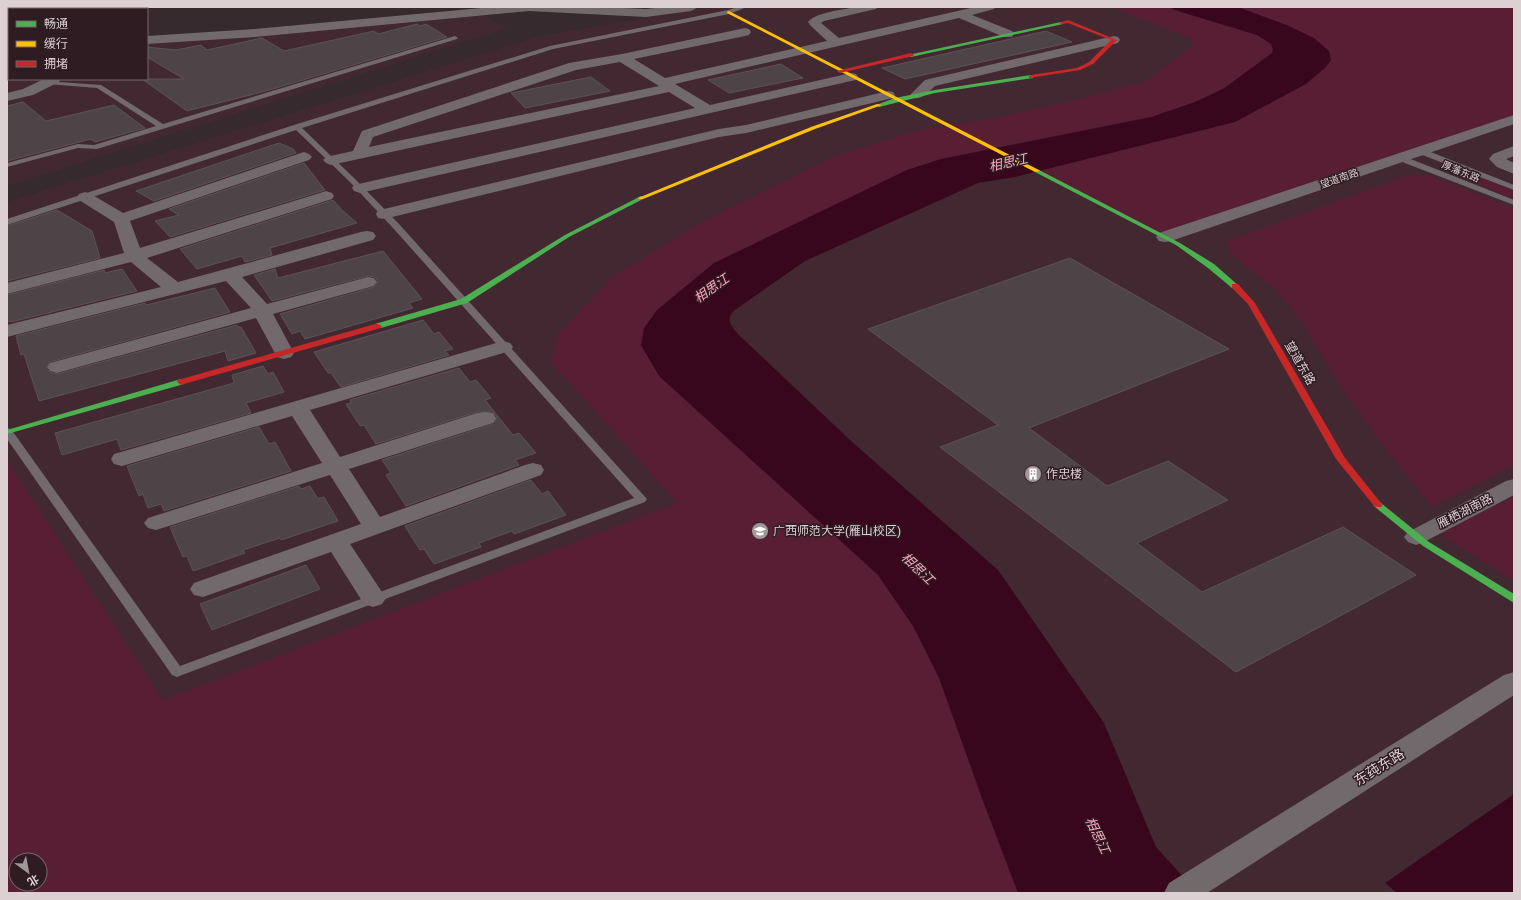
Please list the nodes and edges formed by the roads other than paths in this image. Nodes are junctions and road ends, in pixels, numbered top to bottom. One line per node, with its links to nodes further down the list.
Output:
1 (691, 7): 10 (street)
2 (744, 7): 5 (lane)
3 (872, 7): 12 (street)
4 (990, 7): 6 (street)
5 (729, 12): 13 (street, 望道东路); 26 (lane)
6 (960, 14): 8 (street); 12 (street)
7 (745, 32): 14 (street)
8 (1008, 34): 11 (street); 16 (street)
9 (455, 38): 25 (lane)
10 (148, 40)
11 (1114, 40): 15 (street); 17 (street)
12 (836, 42): 13 (street)
13 (802, 50): 16 (street, 望道东路); 19 (street)
14 (622, 58): 19 (street); 31 (street)
15 (1004, 66): 17 (street); 20 (street)
16 (846, 74): 22 (street, 望道东路); 23 (street)
17 (1030, 78): 20 (street)
18 (50, 81): 21 (street); 25 (lane)
19 (668, 85): 23 (street); 31 (street)
20 (917, 95): 22 (street)
21 (7, 97)
22 (892, 97): 27 (street); 28 (street); 46 (street, 望道东路)
23 (707, 109): 37 (street)
24 (1514, 119): 29 (street, 望道南路)
25 (163, 126): 35 (lane)
26 (297, 127): 34 (lane); 40 (lane)
27 (737, 130): 28 (street); 42 (street)
28 (770, 145): 52 (street)
29 (1420, 151): 33 (street, 望道南路); 38 (lane, 厚藩东路)
30 (1514, 151): 36 (street)
31 (359, 154): 34 (street)
32 (304, 157): 43 (street)
33 (1400, 158): 41 (lane, 厚藩东路); 46 (street, 望道南路)
34 (331, 160): 37 (lane)
35 (7, 165)
36 (1514, 170)
37 (360, 188): 42 (lane)
38 (1514, 188)
39 (326, 196): 47 (street)
40 (85, 197): 43 (street); 44 (lane)
41 (1514, 203)
42 (384, 214): 52 (lane)
43 (121, 219): 47 (street)
44 (7, 222)
45 (367, 236): 48 (street)
46 (1165, 237): 67 (street, 望道东路)
47 (134, 256): 50 (street); 51 (street)
48 (230, 274): 51 (street); 53 (street)
49 (368, 282): 53 (street)
50 (7, 289)
51 (175, 289): 54 (street)
52 (464, 301): 55 (lane); 56 (street)
53 (262, 311): 56 (street); 57 (street)
54 (8, 331)
55 (504, 347): 58 (street); 70 (lane)
56 (284, 353): 60 (street)
57 (57, 367)
58 (297, 408): 61 (street); 62 (street)
59 (485, 418): 62 (street)
60 (7, 432): 70 (lane)
61 (122, 459)
62 (335, 466): 65 (street); 66 (street)
63 (534, 470): 66 (street)
64 (1514, 486): 67 (street, 雁栖湖南路)
65 (156, 523)
66 (375, 527): 68 (street)
67 (1416, 536): 71 (street, 望道东路)
68 (336, 541): 69 (street); 70 (street)
69 (203, 589)
70 (373, 598)
71 (1514, 599)
72 (1514, 682): 73 (street, 东莼东路)
73 (1180, 893)

